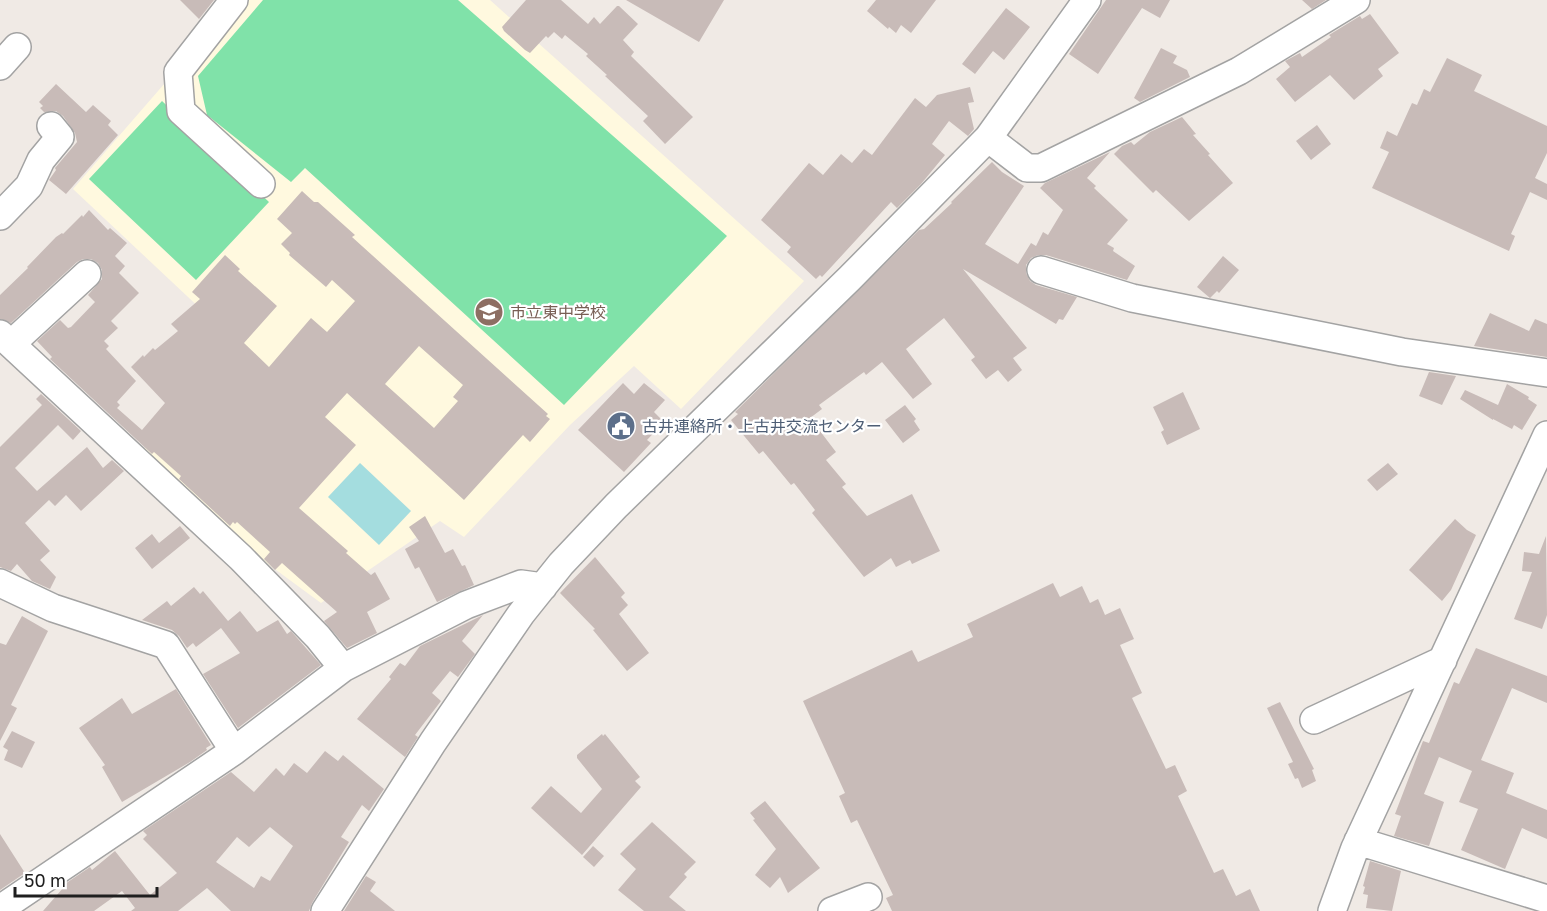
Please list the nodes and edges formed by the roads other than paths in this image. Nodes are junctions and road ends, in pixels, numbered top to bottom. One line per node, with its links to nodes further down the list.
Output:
1 (234, 0): 6 (street)
2 (1087, 0): 5 (street)
3 (1356, 0): 5 (street)
4 (51, 126): 7 (street)
5 (988, 138): 14 (street)
6 (261, 184)
7 (0, 216)
8 (1041, 270): 11 (street)
9 (87, 274): 10 (street)
10 (6, 339): 16 (street)
11 (1547, 374)
12 (1547, 435): 15 (street)
13 (0, 583): 18 (street)
14 (543, 587): 16 (street); 23 (street)
15 (1443, 660): 17 (street); 19 (street)
16 (343, 668): 18 (street)
17 (1314, 720)
18 (234, 751): 22 (street)
19 (1359, 841): 21 (street); 25 (street)
20 (868, 897): 24 (street)
21 (1547, 899)
22 (0, 909)
23 (325, 911)
24 (832, 911)
25 (1332, 911)

